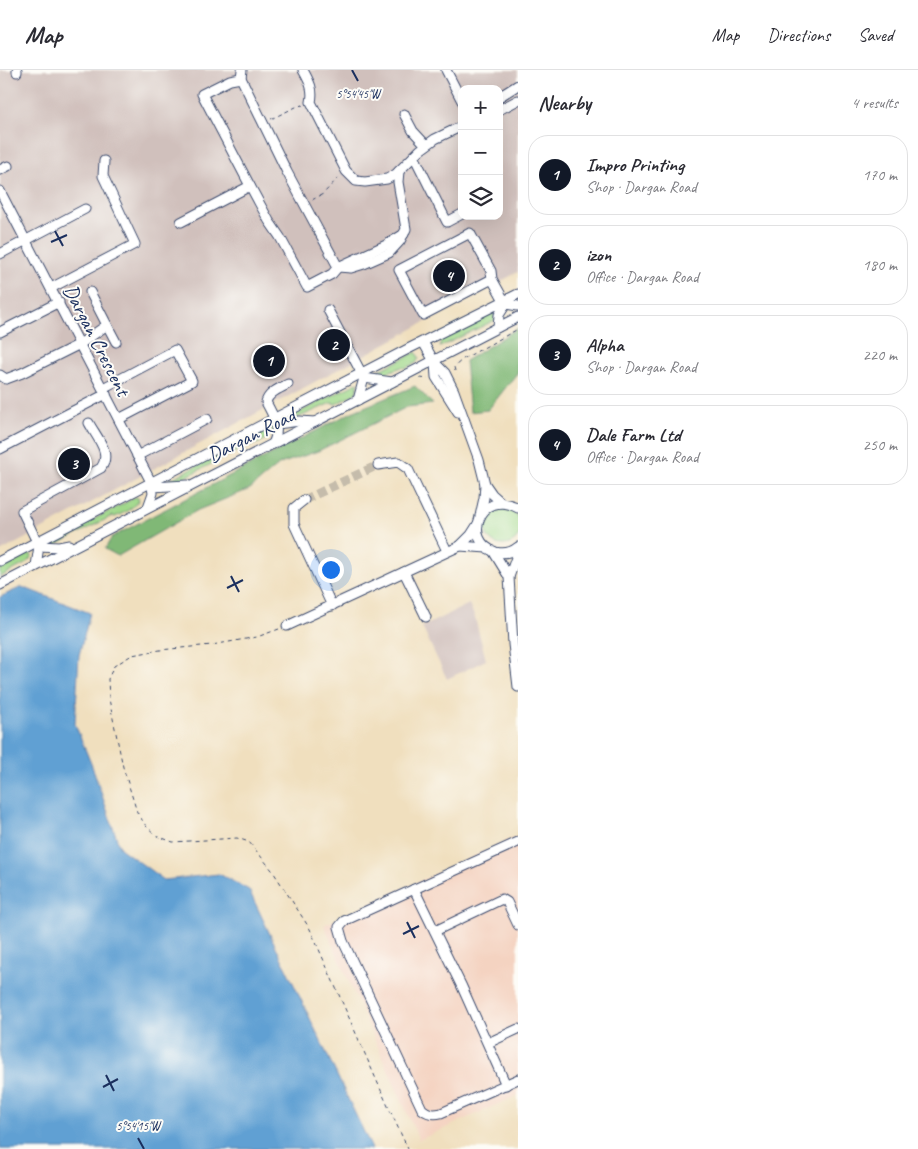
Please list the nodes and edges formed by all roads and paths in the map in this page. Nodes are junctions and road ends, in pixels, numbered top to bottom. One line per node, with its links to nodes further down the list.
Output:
1 (303, 70): 8 (street)
2 (446, 70): 5 (street)
3 (241, 74): 11 (street); 18 (street)
4 (518, 85): 6 (street)
5 (458, 93)
6 (503, 94): 7 (street)
7 (515, 101): 9 (street)
8 (311, 102): 11 (path); 16 (street)
9 (503, 108)
10 (404, 114): 13 (street)
11 (263, 123): 20 (street)
12 (458, 126): 13 (street)
13 (426, 145): 14 (street)
14 (414, 156): 17 (street); 22 (street)
15 (104, 161): 28 (street)
16 (346, 171): 17 (street); 20 (path)
17 (399, 171): 26 (street)
18 (250, 186): 23 (street); 26 (street)
19 (0, 191): 24 (street, Dargan Crescent)
20 (304, 204): 26 (street)
21 (85, 209): 24 (street)
22 (458, 216)
23 (181, 222)
24 (26, 241): 25 (street); 28 (street, Dargan Crescent)
25 (0, 254)
26 (338, 267)
27 (492, 279): 27 (street); 32 (street)
28 (51, 288): 31 (street, Dargan Crescent)
29 (90, 292): 36 (street)
30 (518, 294): 32 (street, Dargan Road)
31 (58, 302): 38 (street); 41 (street, Dargan Crescent)
32 (505, 303): 33 (street); 37 (street); 40 (street, Dargan Road)
33 (518, 306)
34 (328, 310): 44 (street)
35 (518, 317): 37 (street, Dargan Road)
36 (107, 325): 39 (street); 41 (street)
37 (498, 327): 42 (street, Dargan Road)
38 (0, 332)
39 (116, 342)
40 (423, 342): 42 (street); 44 (street, Dargan Road)
41 (80, 344): 43 (street); 47 (street, Dargan Crescent)
42 (434, 362): 45 (street, Dargan Road); 59 (street)
43 (0, 375)
44 (362, 376): 45 (street); 48 (street); 51 (street, Dargan Road)
45 (392, 382): 48 (street, Dargan Road)
46 (288, 384): 51 (street)
47 (104, 391): 49 (street, Dargan Crescent); 49 (street); 55 (street)
48 (358, 400): 52 (street, Dargan Road)
49 (119, 419): 56 (street, Dargan Crescent)
50 (207, 419): 56 (street)
51 (276, 421): 52 (street); 54 (street); 60 (street, Dargan Road)
52 (315, 422): 54 (street, Dargan Road)
53 (90, 423): 66 (street)
54 (273, 444): 58 (street, Dargan Road)
55 (0, 448)
56 (137, 456): 60 (street, Dargan Crescent)
57 (378, 465): 71 (street)
58 (194, 484): 60 (street); 63 (street, Dargan Road)
59 (485, 484): 62 (street); 65 (street)
60 (152, 485): 63 (street); 66 (street, Dargan Road)
61 (304, 500): 78 (street)
62 (501, 502): 64 (street); 65 (street)
63 (148, 507): 67 (street, Dargan Road)
64 (518, 507)
65 (479, 520): 68 (street); 70 (street)
66 (38, 543): 67 (street); 73 (street, Dargan Road); 74 (street)
67 (80, 543): 74 (street, Dargan Road)
68 (460, 546): 70 (street); 71 (street)
69 (518, 547): 70 (street)
70 (490, 549): 76 (street)
71 (448, 551): 75 (street)
72 (518, 552): 76 (street)
73 (0, 560)
74 (36, 566): 77 (street, Dargan Road)
75 (404, 572): 78 (street); 79 (street)
76 (509, 578): 81 (street)
77 (0, 585)
78 (332, 606): 80 (street)
79 (426, 617)
80 (287, 626): 90 (path)
81 (518, 687)
82 (518, 842): 83 (street)
83 (414, 889): 85 (street); 89 (street)
84 (517, 922): 85 (street)
85 (435, 930): 87 (street)
86 (518, 1029): 87 (street)
87 (488, 1043): 89 (street)
88 (518, 1079): 89 (street)
89 (506, 1085)
90 (408, 1149)

